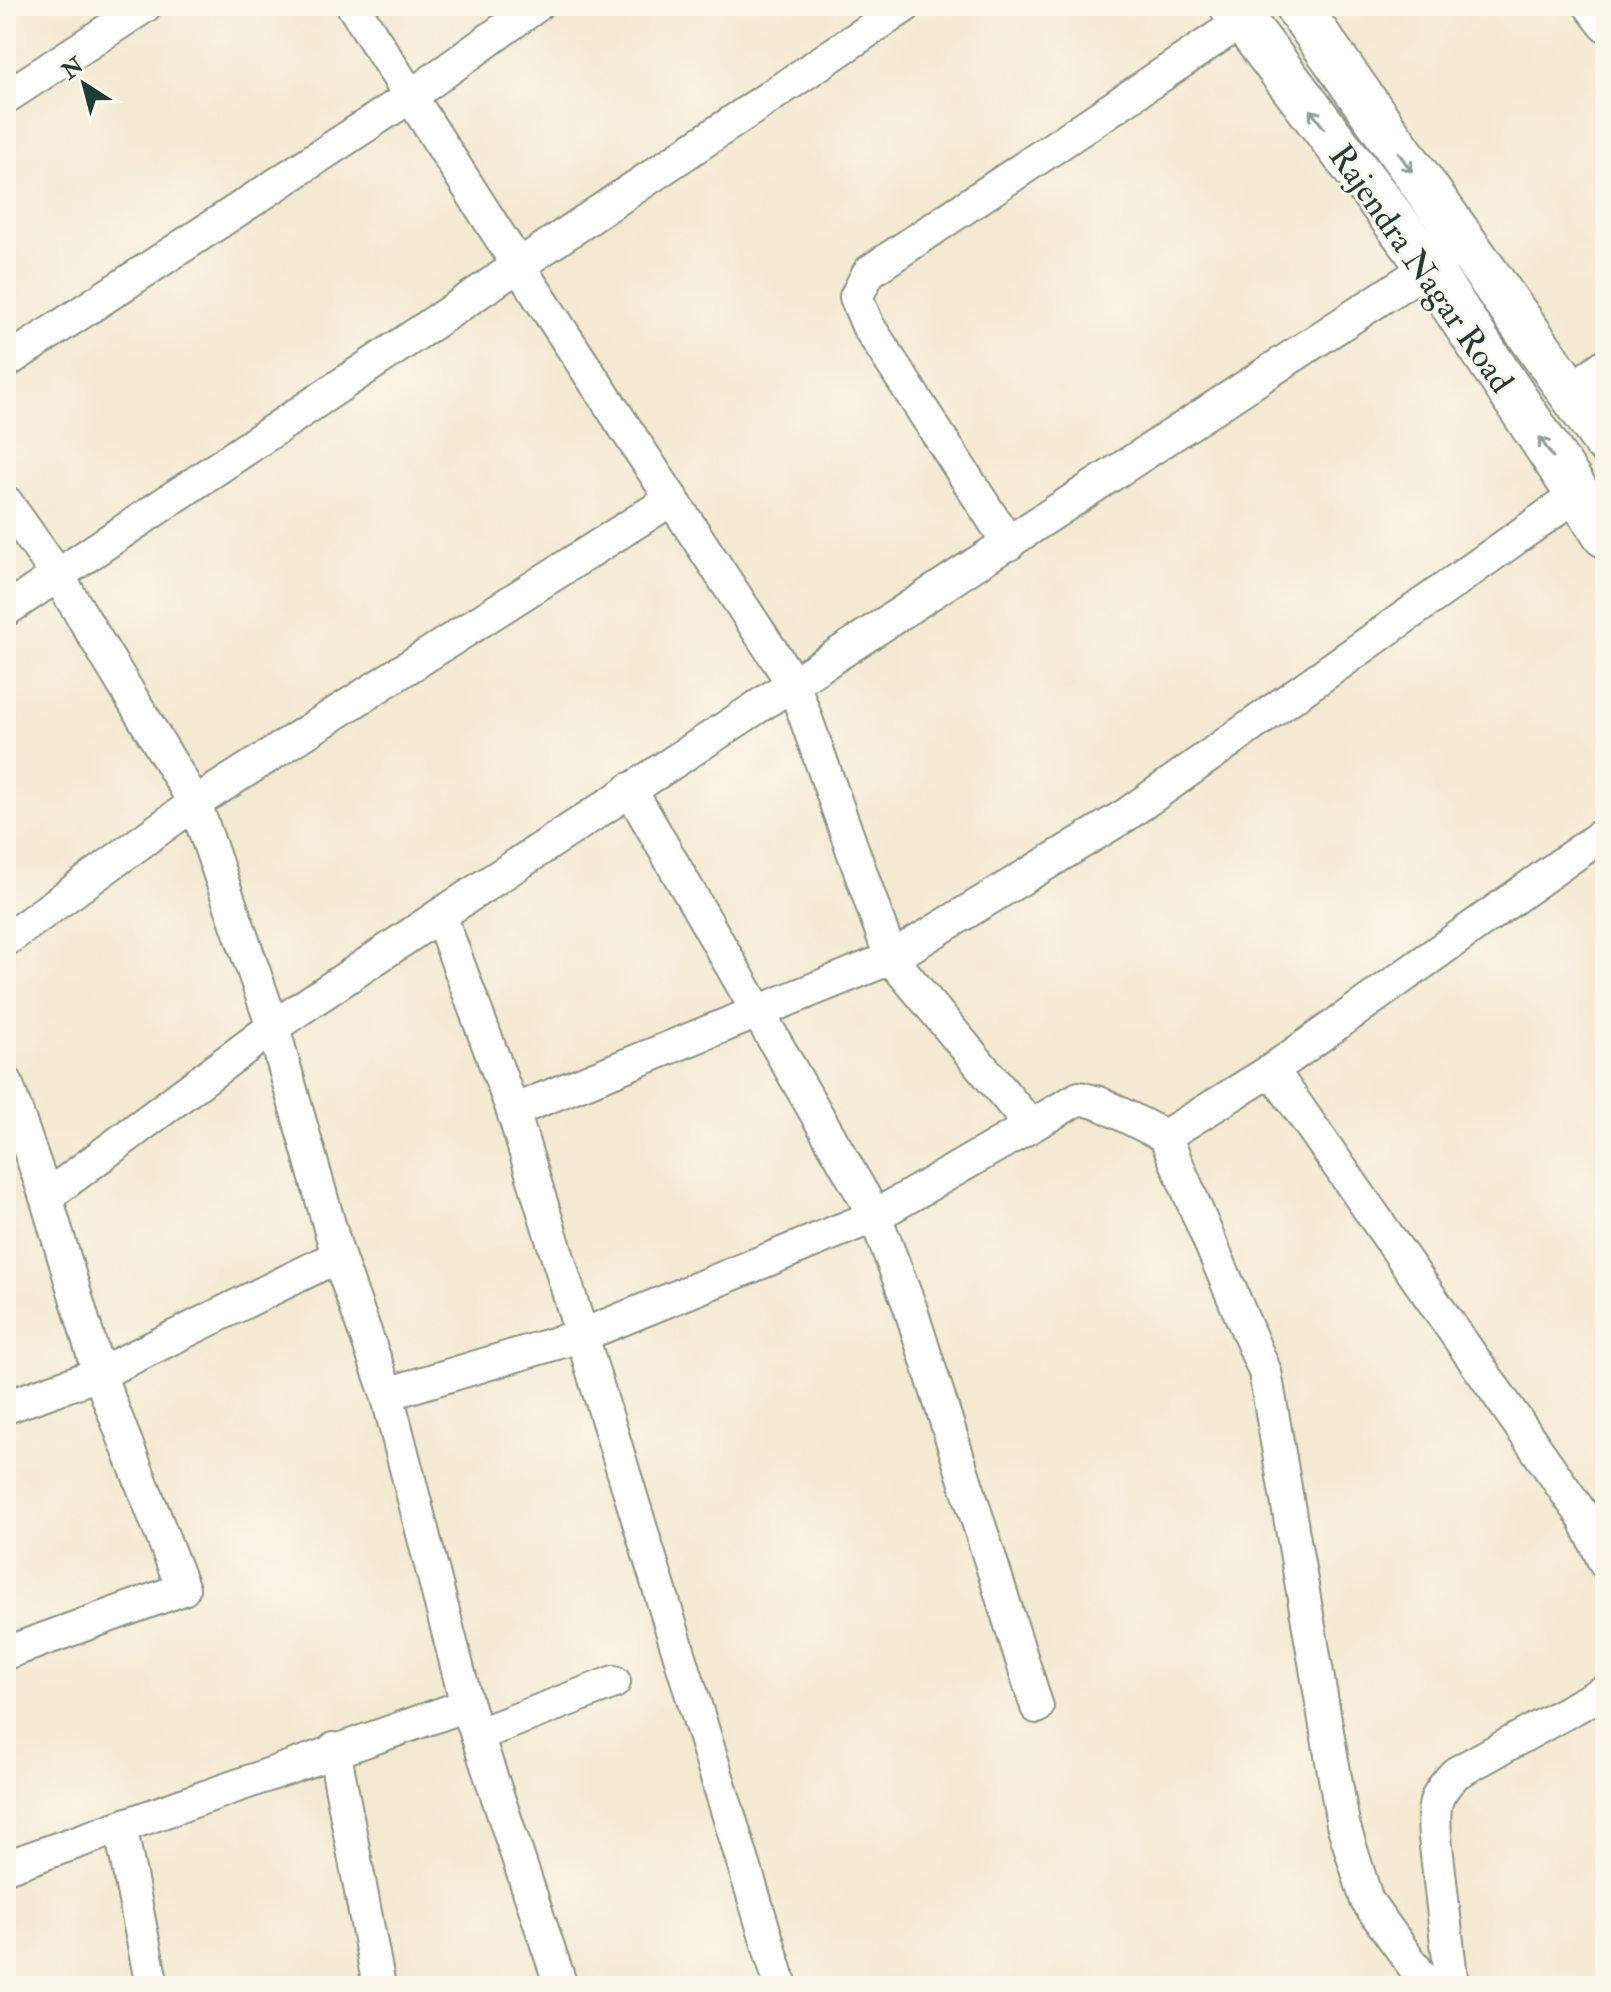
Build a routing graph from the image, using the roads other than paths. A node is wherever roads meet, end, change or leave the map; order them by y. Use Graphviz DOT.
graph roads {
  1 [pos="145,6"];
  2 [pos="353,6"];
  3 [pos="536,6"];
  4 [pos="905,6"];
  5 [pos="1297,6"];
  6 [pos="1591,7"];
  7 [pos="1237,14"];
  8 [pos="1605,25"];
  9 [pos="411,96"];
  10 [pos="6,97"];
  11 [pos="1462,244"];
  12 [pos="518,265"];
  13 [pos="1428,269"];
  14 [pos="1533,341"];
  15 [pos="6,362"];
  16 [pos="1605,365"];
  17 [pos="1492,367"];
  18 [pos="1570,391"];
  19 [pos="1605,441"];
  20 [pos="1578,494"];
  21 [pos="672,499"];
  22 [pos="6,502"];
  23 [pos="1605,535"];
  24 [pos="1009,544"];
  25 [pos="58,576"];
  26 [pos="6,610"];
  27 [pos="794,685"];
  28 [pos="630,789"];
  29 [pos="195,803"];
  30 [pos="1605,833"];
  31 [pos="440,915"];
  32 [pos="6,940"];
  33 [pos="891,958"];
  34 [pos="761,1013"];
  35 [pos="273,1027"];
  36 [pos="1272,1070"];
  37 [pos="6,1082"];
  38 [pos="513,1111"];
  39 [pos="1031,1126"];
  40 [pos="1165,1136"];
  41 [pos="46,1197"];
  42 [pos="875,1216"];
  43 [pos="338,1256"];
  44 [pos="583,1335"];
  45 [pos="99,1374"];
  46 [pos="387,1394"];
  47 [pos="6,1407"];
  48 [pos="1605,1563"];
  49 [pos="6,1653"];
  50 [pos="614,1682"];
  51 [pos="1605,1691"];
  52 [pos="1037,1707"];
  53 [pos="472,1720"];
  54 [pos="334,1749"];
  55 [pos="121,1830"];
  56 [pos="6,1867"];
  57 [pos="152,1986"];
  58 [pos="379,1986"];
  59 [pos="561,1986"];
  60 [pos="781,1986"];
  61 [pos="1428,1986"];
  62 [pos="1452,1986"];
  1 -- 10 [label="street"];
  2 -- 9 [label="street"];
  3 -- 9 [label="street"];
  4 -- 12 [label="street"];
  5 -- 11 [label="main road, Rajendra Nagar Road, one-way"];
  6 -- 8 [label="street"];
  13 -- 7 [label="main road, Rajendra Nagar Road, one-way"];
  7 -- 24 [label="street"];
  9 -- 12 [label="street"];
  9 -- 15 [label="street"];
  11 -- 13 [label="street"];
  11 -- 14 [label="main road, Rajendra Nagar Road"];
  12 -- 21 [label="street"];
  12 -- 25 [label="street"];
  13 -- 17 [label="main road, Rajendra Nagar Road"];
  13 -- 24 [label="street"];
  14 -- 17 [label="main road"];
  14 -- 18 [label="main road, Rajendra Nagar Road"];
  16 -- 18 [label="street"];
  20 -- 17 [label="main road, Rajendra Nagar Road, one-way"];
  18 -- 19 [label="main road, Rajendra Nagar Road"];
  20 -- 23 [label="main road, Rajendra Nagar Road"];
  20 -- 33 [label="street"];
  21 -- 27 [label="street"];
  21 -- 29 [label="street"];
  22 -- 25 [label="street"];
  24 -- 27 [label="street"];
  25 -- 26 [label="street"];
  25 -- 29 [label="street"];
  27 -- 28 [label="street"];
  27 -- 33 [label="street"];
  28 -- 31 [label="street"];
  28 -- 34 [label="street"];
  29 -- 32 [label="street"];
  29 -- 35 [label="street"];
  30 -- 36 [label="street"];
  31 -- 35 [label="street"];
  31 -- 38 [label="street"];
  33 -- 34 [label="street"];
  33 -- 39 [label="street"];
  34 -- 38 [label="street"];
  34 -- 42 [label="street"];
  35 -- 41 [label="street"];
  35 -- 43 [label="street"];
  36 -- 40 [label="street"];
  36 -- 48 [label="street"];
  37 -- 41 [label="street"];
  38 -- 44 [label="street"];
  39 -- 40 [label="street"];
  39 -- 42 [label="street"];
  40 -- 61 [label="street"];
  41 -- 45 [label="street"];
  42 -- 44 [label="street"];
  42 -- 52 [label="street"];
  43 -- 45 [label="street"];
  43 -- 46 [label="street"];
  44 -- 46 [label="street"];
  44 -- 60 [label="street"];
  45 -- 47 [label="street"];
  45 -- 49 [label="street"];
  46 -- 53 [label="street"];
  50 -- 53 [label="street"];
  51 -- 62 [label="street"];
  53 -- 54 [label="street"];
  53 -- 59 [label="street"];
  54 -- 55 [label="street"];
  54 -- 58 [label="street"];
  55 -- 56 [label="street"];
  55 -- 57 [label="street"];
}
